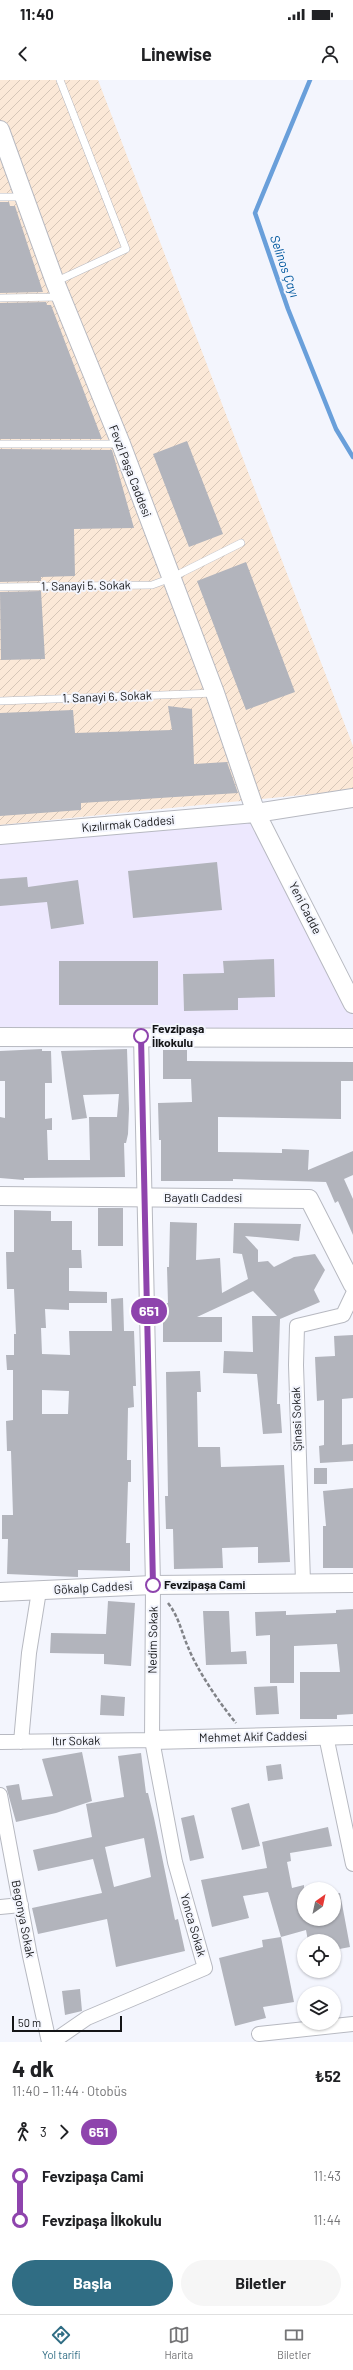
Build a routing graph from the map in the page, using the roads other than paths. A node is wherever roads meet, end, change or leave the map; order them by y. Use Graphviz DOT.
graph roads {
  1 [pos="60,80"];
  2 [pos="1,135"];
  3 [pos="0,197"];
  4 [pos="25,197"];
  5 [pos="58,289"];
  6 [pos="0,298"];
  7 [pos="0,444"];
  8 [pos="121,444"];
  9 [pos="241,543"];
  10 [pos="171,578"];
  11 [pos="0,587"];
  12 [pos="215,693"];
  13 [pos="0,701"];
  14 [pos="353,798"];
  15 [pos="256,812"];
  16 [pos="0,835"];
  17 [pos="353,1004"];
  18 [pos="141,1036"];
  19 [pos="0,1037"];
  20 [pos="353,1038"];
  21 [pos="0,1196"];
  22 [pos="146,1198"];
  23 [pos="353,1285"];
  24 [pos="353,1294"];
  25 [pos="303,1582"];
  26 [pos="353,1584"];
  27 [pos="154,1585"];
  28 [pos="39,1591"];
  29 [pos="0,1592"];
  30 [pos="326,1736"];
  31 [pos="353,1736"];
  32 [pos="152,1740"];
  33 [pos="0,1742"];
  34 [pos="22,1742"];
  35 [pos="0,1795"];
  36 [pos="348,1816"];
  37 [pos="353,1864"];
  38 [pos="21,1905"];
  39 [pos="0,1906"];
  40 [pos="353,2024"];
  41 [pos="259,2034"];
  42 [pos="49,2042"];
  43 [pos="56,2042"];
  1 -- 5 [label="lane"];
  2 -- 4 [label="street, Fevzi Paşa Caddesi"];
  3 -- 4 [label="lane"];
  4 -- 5 [label="street, Fevzi Paşa Caddesi"];
  5 -- 6 [label="lane"];
  5 -- 8 [label="street, Fevzi Paşa Caddesi"];
  7 -- 8 [label="lane"];
  8 -- 10 [label="street, Fevzi Paşa Caddesi"];
  9 -- 10 [label="lane, 1. Sanayi 5. Sokak"];
  10 -- 11 [label="lane, 1. Sanayi 5. Sokak"];
  10 -- 12 [label="street, Fevzi Paşa Caddesi"];
  12 -- 13 [label="lane, 1. Sanayi 6. Sokak"];
  12 -- 15 [label="street, Fevzi Paşa Caddesi"];
  14 -- 15 [label="street, Kızılırmak Caddesi"];
  15 -- 16 [label="street, Kızılırmak Caddesi"];
  15 -- 17 [label="street, Yeni Cadde"];
  18 -- 19 [label="street"];
  18 -- 20 [label="street"];
  18 -- 22 [label="street, Nedim Sokak"];
  21 -- 22 [label="street, Bayatlı Caddesi"];
  22 -- 23 [label="street, Bayatlı Caddesi"];
  22 -- 27 [label="street, Nedim Sokak"];
  24 -- 25 [label="street, Şinasi Sokak"];
  25 -- 26 [label="street, Gökalp Caddesi"];
  25 -- 27 [label="street, Gökalp Caddesi"];
  27 -- 28 [label="street, Gökalp Caddesi"];
  27 -- 32 [label="street, Nedim Sokak"];
  28 -- 29 [label="street, Gökalp Caddesi"];
  28 -- 34 [label="street"];
  30 -- 31 [label="street, Mehmet Akif Caddesi"];
  30 -- 32 [label="street, Mehmet Akif Caddesi"];
  30 -- 36 [label="street"];
  32 -- 34 [label="street, Itır Sokak"];
  32 -- 43 [label="street, Yonca Sokak"];
  33 -- 34 [label="street, Itır Sokak"];
  35 -- 38 [label="street, Begonya Sokak"];
  36 -- 37 [label="street"];
  38 -- 39 [label="street"];
  38 -- 42 [label="street, Begonya Sokak"];
  40 -- 41 [label="street"];
}
